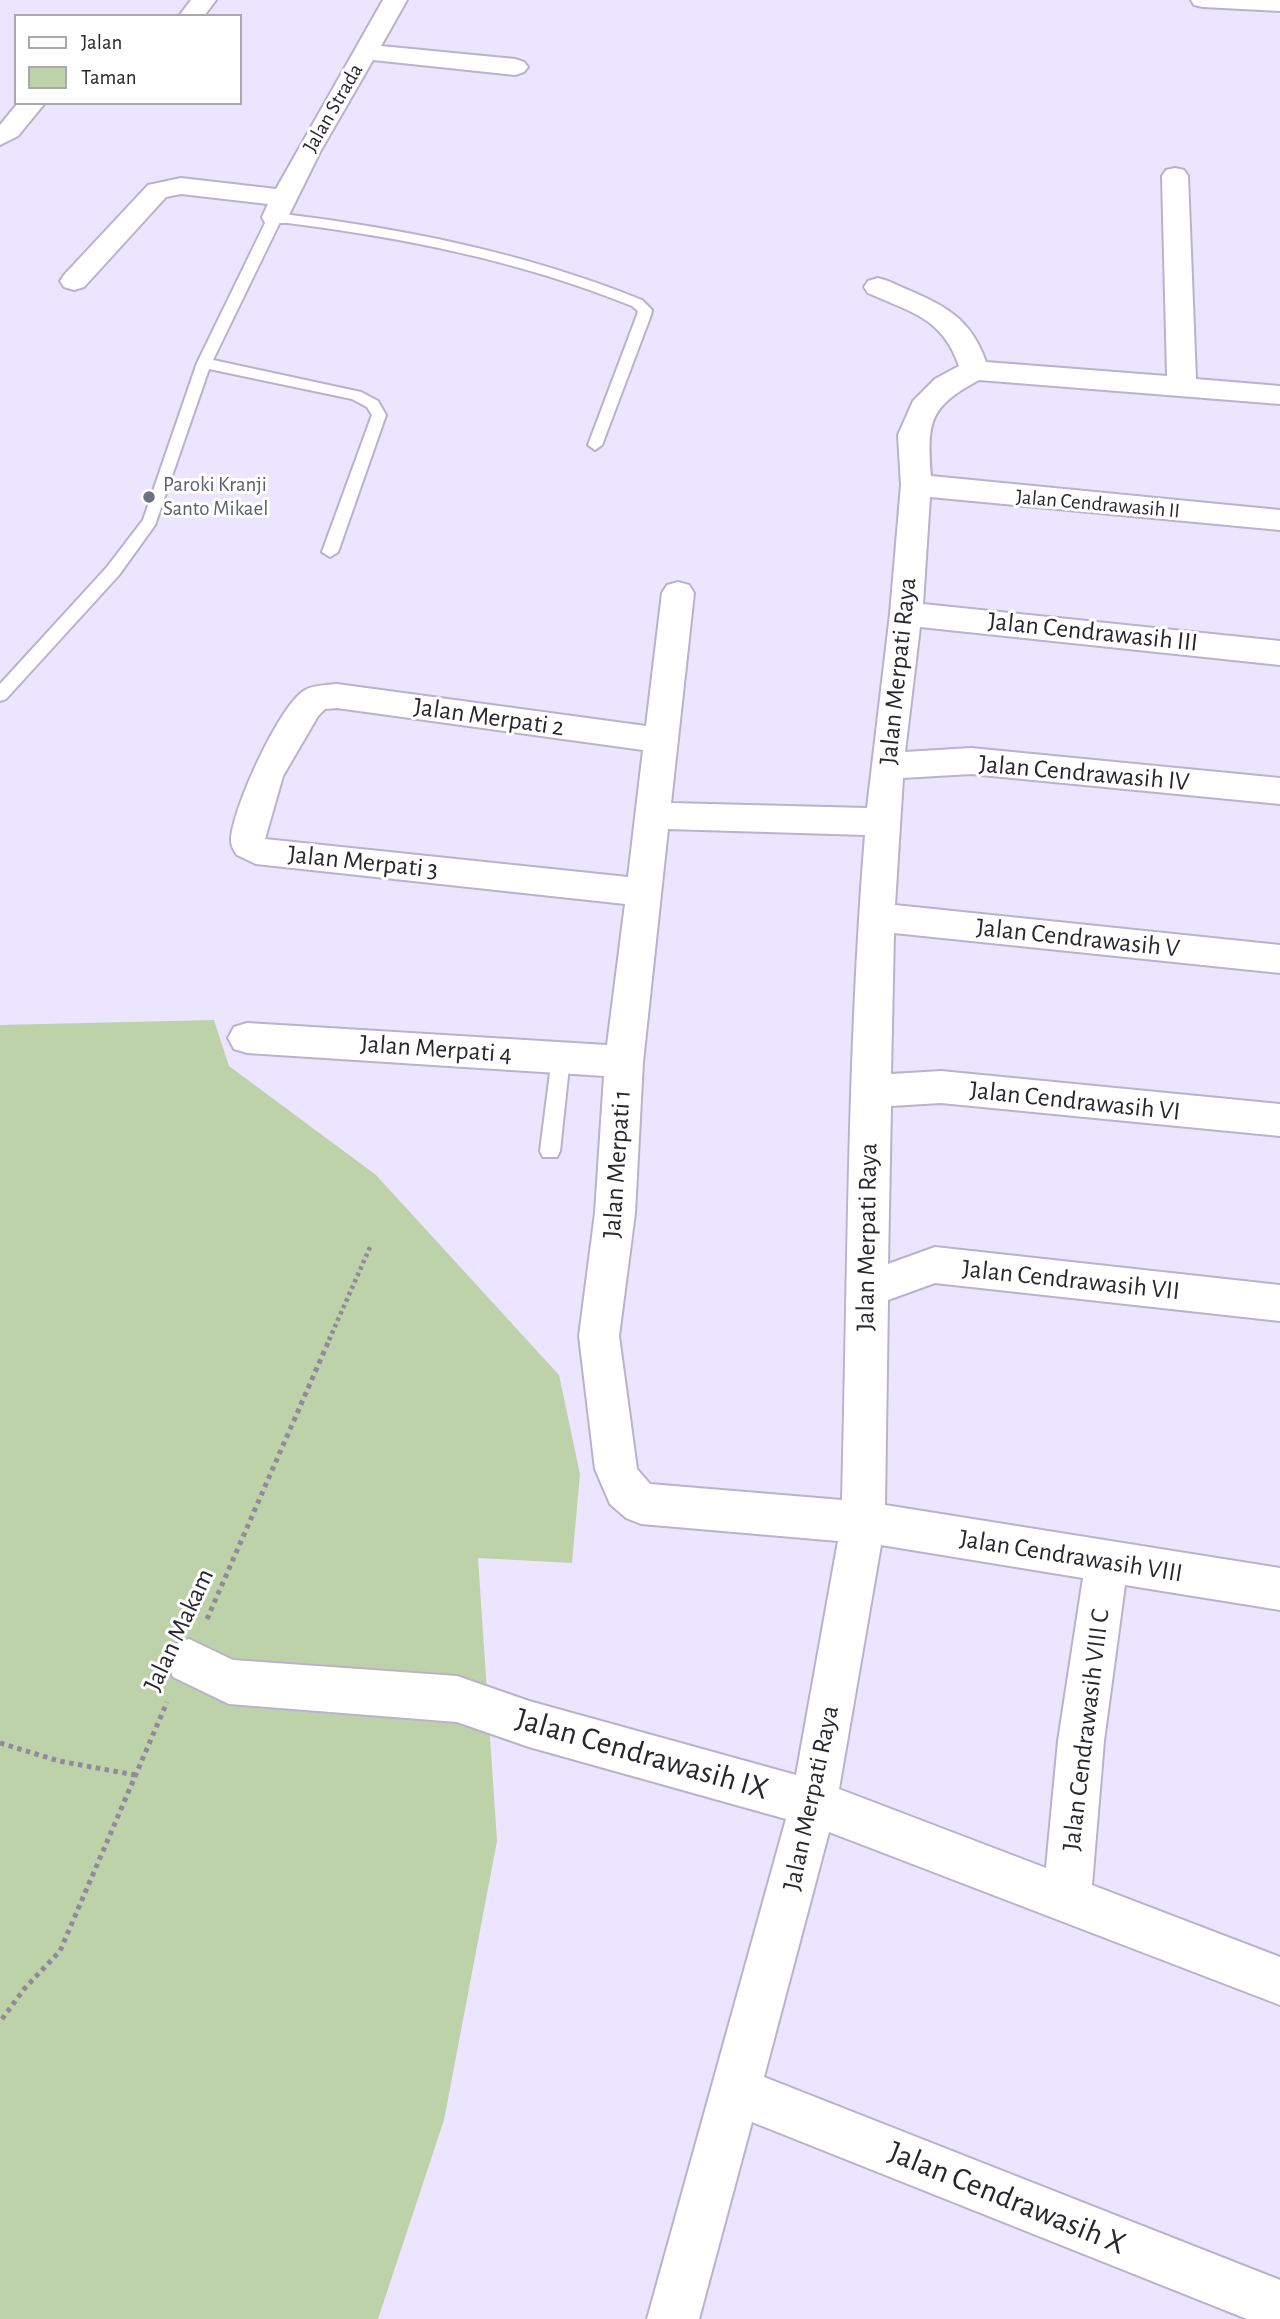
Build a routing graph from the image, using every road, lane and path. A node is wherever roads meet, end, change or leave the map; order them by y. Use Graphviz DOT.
graph roads {
  1 [pos="204,0"];
  2 [pos="395,0"];
  3 [pos="1203,0"];
  4 [pos="1280,4"];
  5 [pos="193,14"];
  6 [pos="365,52"];
  7 [pos="515,67"];
  8 [pos="30,105"];
  9 [pos="0,137"];
  10 [pos="1175,176"];
  11 [pos="279,208"];
  12 [pos="74,281"];
  13 [pos="878,287"];
  14 [pos="204,363"];
  15 [pos="975,370"];
  16 [pos="1182,386"];
  17 [pos="1280,395"];
  18 [pos="595,445"];
  19 [pos="916,485"];
  20 [pos="1280,520"];
  21 [pos="330,552"];
  22 [pos="678,593"];
  23 [pos="906,614"];
  24 [pos="1280,653"];
  25 [pos="0,695"];
  26 [pos="317,698"];
  27 [pos="662,740"];
  28 [pos="887,766"];
  29 [pos="1280,791"];
  30 [pos="652,816"];
  31 [pos="885,822"];
  32 [pos="644,892"];
  33 [pos="876,917"];
  34 [pos="1280,958"];
  35 [pos="247,1038"];
  36 [pos="561,1057"];
  37 [pos="624,1062"];
  38 [pos="871,1091"];
  39 [pos="1280,1120"];
  40 [pos="550,1151"];
  41 [pos="371,1245"];
  42 [pos="866,1290"];
  43 [pos="1280,1303"];
  44 [pos="863,1522"];
  45 [pos="1107,1561"];
  46 [pos="1280,1589"];
  47 [pos="189,1661"];
  48 [pos="0,1744"];
  49 [pos="135,1774"];
  50 [pos="814,1803"];
  51 [pos="1067,1900"];
  52 [pos="1280,1981"];
  53 [pos="2,2020"];
  54 [pos="735,2090"];
  55 [pos="1280,2306"];
  56 [pos="673,2319"];
  1 -- 5 [label="street"];
  2 -- 6 [label="street, Jalan Strada"];
  3 -- 4 [label="street"];
  6 -- 7 [label="street"];
  6 -- 11 [label="street, Jalan Strada"];
  8 -- 9 [label="street"];
  10 -- 16 [label="street"];
  11 -- 12 [label="street"];
  11 -- 14 [label="lane"];
  11 -- 18 [label="lane"];
  13 -- 15 [label="street"];
  14 -- 21 [label="lane"];
  14 -- 25 [label="lane"];
  15 -- 16 [label="street"];
  15 -- 19 [label="street, Jalan Merpati Raya"];
  16 -- 17 [label="street"];
  19 -- 20 [label="street, Jalan Cendrawasih II"];
  19 -- 23 [label="street, Jalan Merpati Raya"];
  22 -- 27 [label="street, Jalan Merpati 1"];
  23 -- 24 [label="street, Jalan Cendrawasih III"];
  23 -- 28 [label="street, Jalan Merpati Raya"];
  26 -- 27 [label="street, Jalan Merpati 2"];
  26 -- 32 [label="street, Jalan Merpati 3"];
  27 -- 30 [label="street, Jalan Merpati 1"];
  28 -- 29 [label="street, Jalan Cendrawasih IV"];
  28 -- 31 [label="street, Jalan Merpati Raya"];
  30 -- 31 [label="street"];
  30 -- 32 [label="street, Jalan Merpati 1"];
  31 -- 33 [label="street, Jalan Merpati Raya"];
  32 -- 37 [label="street, Jalan Merpati 1"];
  33 -- 34 [label="street, Jalan Cendrawasih V"];
  33 -- 38 [label="street, Jalan Merpati Raya"];
  35 -- 36 [label="street, Jalan Merpati 4"];
  36 -- 37 [label="street, Jalan Merpati 4"];
  36 -- 40 [label="lane"];
  37 -- 44 [label="street, Jalan Merpati 1"];
  38 -- 39 [label="street, Jalan Cendrawasih VI"];
  38 -- 42 [label="street, Jalan Merpati Raya"];
  41 -- 47 [label="path, Jalan Makam"];
  42 -- 43 [label="street, Jalan Cendrawasih VII"];
  42 -- 44 [label="street, Jalan Merpati Raya"];
  44 -- 45 [label="street, Jalan Cendrawasih VIII"];
  44 -- 50 [label="street, Jalan Merpati Raya"];
  45 -- 46 [label="street, Jalan Cendrawasih VIII"];
  45 -- 51 [label="street, Jalan Cendrawasih VIII C"];
  47 -- 49 [label="path, Jalan Makam"];
  47 -- 50 [label="street, Jalan Cendrawasih IX"];
  48 -- 49 [label="path"];
  49 -- 53 [label="path, Jalan Makam"];
  50 -- 51 [label="street, Jalan Cendrawasih IX"];
  50 -- 54 [label="street, Jalan Merpati Raya"];
  51 -- 52 [label="street, Jalan Cendrawasih IX"];
  54 -- 55 [label="street, Jalan Cendrawasih X"];
  54 -- 56 [label="street, Jalan Merpati Raya"];
}
